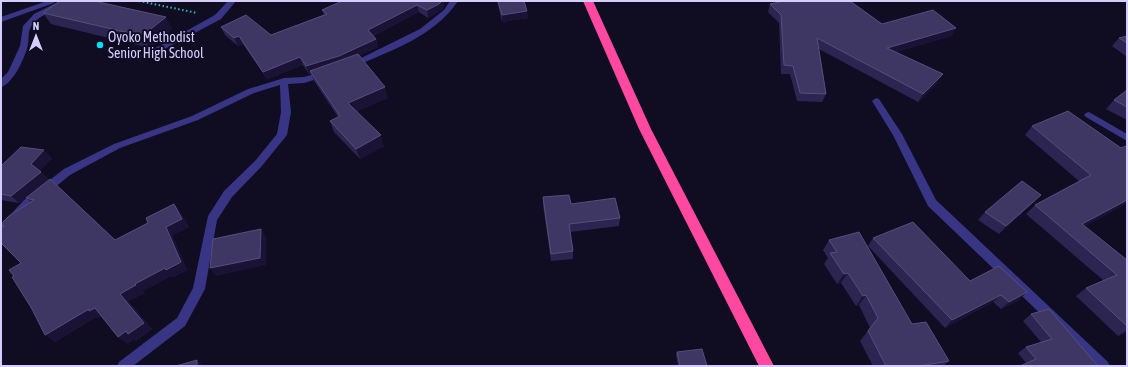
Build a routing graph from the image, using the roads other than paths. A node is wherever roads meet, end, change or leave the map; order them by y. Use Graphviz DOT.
graph roads {
  1 [pos="57,1"];
  2 [pos="66,1"];
  3 [pos="232,1"];
  4 [pos="454,1"];
  5 [pos="588,1"];
  6 [pos="1,20"];
  7 [pos="145,56"];
  8 [pos="345,67"];
  9 [pos="332,72"];
  10 [pos="284,81"];
  11 [pos="1,84"];
  12 [pos="876,100"];
  13 [pos="1089,115"];
  14 [pos="1127,138"];
  15 [pos="1,232"];
  16 [pos="123,366"];
  17 [pos="767,366"];
  18 [pos="1104,366"];
  1 -- 6 [label="street"];
  2 -- 11 [label="street"];
  3 -- 7 [label="street"];
  4 -- 8 [label="street"];
  5 -- 17 [label="highway"];
  9 -- 10 [label="street"];
  10 -- 15 [label="street"];
  10 -- 16 [label="street"];
  12 -- 18 [label="street"];
  13 -- 14 [label="street"];
}
